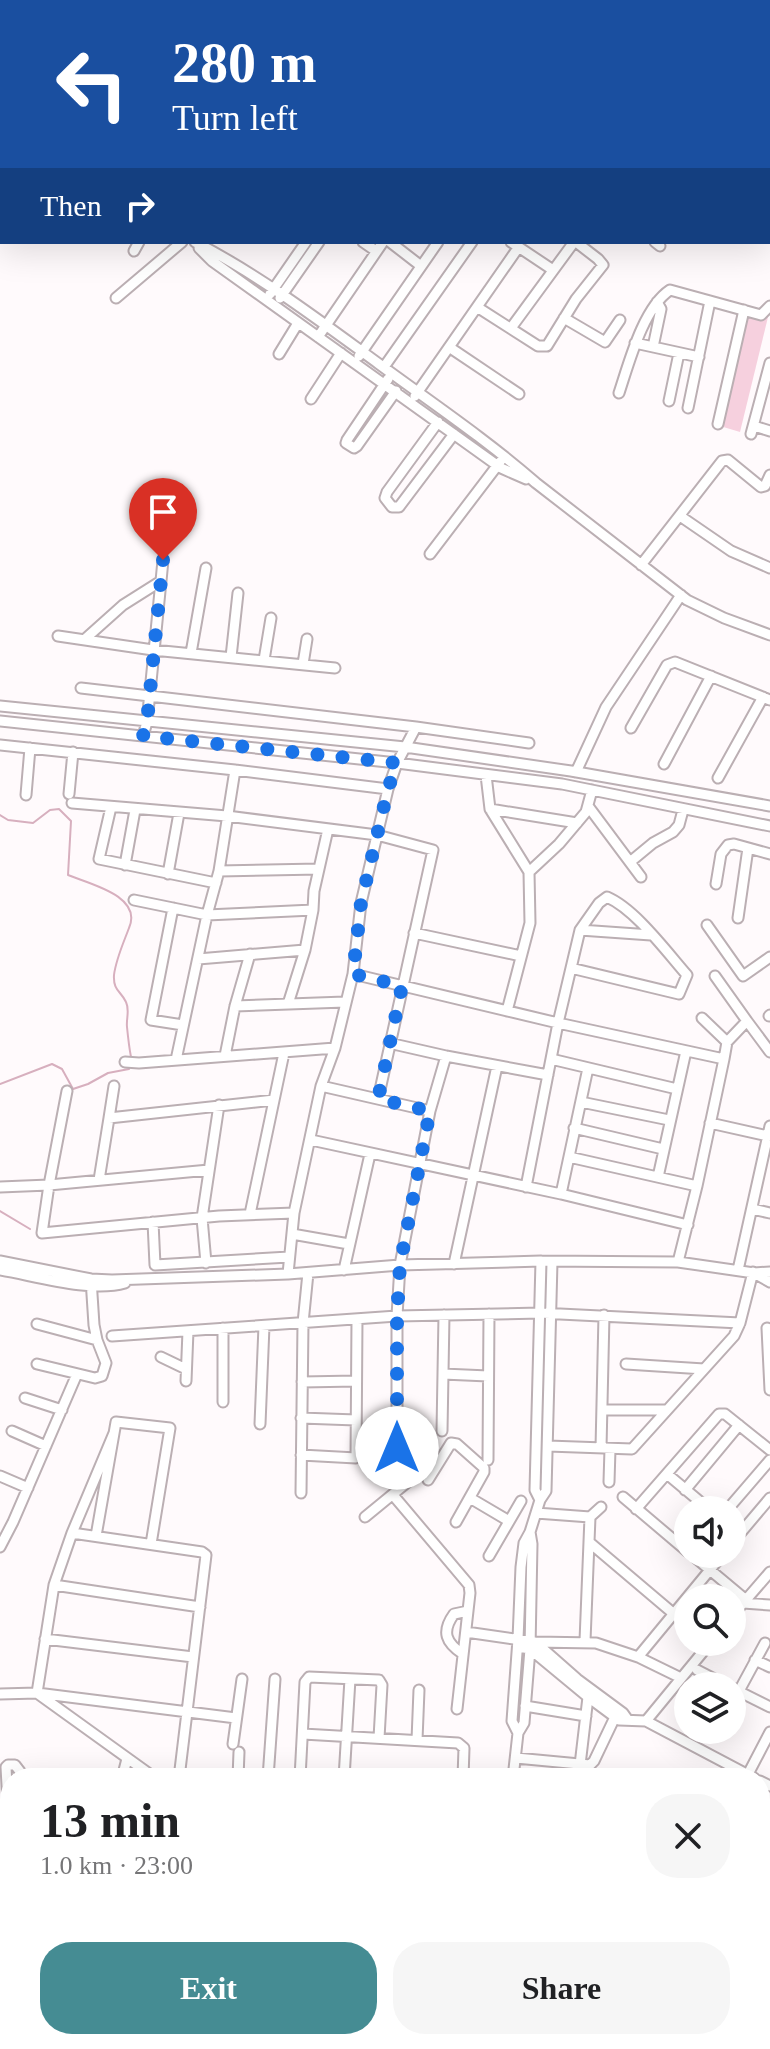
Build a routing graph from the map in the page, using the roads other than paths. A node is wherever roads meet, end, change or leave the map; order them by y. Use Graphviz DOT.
graph roads {
  1 [pos="180,244"];
  2 [pos="196,244"];
  3 [pos="198,244"];
  4 [pos="302,244"];
  5 [pos="304,244"];
  6 [pos="318,244"];
  7 [pos="366,244"];
  8 [pos="381,244"];
  9 [pos="393,244"];
  10 [pos="437,244"];
  11 [pos="471,244"];
  12 [pos="573,244"];
  13 [pos="578,244"];
  14 [pos="515,245"];
  15 [pos="376,251"];
  16 [pos="312,252"];
  17 [pos="421,266"];
  18 [pos="553,270"];
  19 [pos="278,292"];
  20 [pos="116,298"];
  21 [pos="710,301"];
  22 [pos="657,302"];
  23 [pos="270,303"];
  24 [pos="770,306"];
  25 [pos="477,307"];
  26 [pos="744,310"];
  27 [pos="564,318"];
  28 [pos="620,320"];
  29 [pos="298,323"];
  30 [pos="325,326"];
  31 [pos="511,328"];
  32 [pos="318,337"];
  33 [pos="635,343"];
  34 [pos="449,347"];
  35 [pos="653,347"];
  36 [pos="362,351"];
  37 [pos="341,353"];
  38 [pos="679,353"];
  39 [pos="279,354"];
  40 [pos="699,357"];
  41 [pos="354,362"];
  42 [pos="770,363"];
  43 [pos="388,370"];
  44 [pos="385,384"];
  45 [pos="396,391"];
  46 [pos="418,392"];
  47 [pos="619,393"];
  48 [pos="519,394"];
  49 [pos="311,399"];
  50 [pos="669,401"];
  51 [pos="411,402"];
  52 [pos="688,408"];
  53 [pos="438,422"];
  54 [pos="718,424"];
  55 [pos="770,431"];
  56 [pos="454,434"];
  57 [pos="501,461"];
  58 [pos="770,475"];
  59 [pos="680,516"];
  60 [pos="430,554"];
  61 [pos="163,560"];
  62 [pos="641,565"];
  63 [pos="206,568"];
  64 [pos="770,568"];
  65 [pos="161,581"];
  66 [pos="238,593"];
  67 [pos="681,595"];
  68 [pos="271,618"];
  69 [pos="770,635"];
  70 [pos="58,636"];
  71 [pos="85,639"];
  72 [pos="307,639"];
  73 [pos="153,650"];
  74 [pos="191,653"];
  75 [pos="231,657"];
  76 [pos="264,660"];
  77 [pos="303,664"];
  78 [pos="335,668"];
  79 [pos="711,676"];
  80 [pos="81,688"];
  81 [pos="149,697"];
  82 [pos="767,699"];
  83 [pos="0,706"];
  84 [pos="0,721"];
  85 [pos="147,722"];
  86 [pos="416,727"];
  87 [pos="631,728"];
  88 [pos="143,736"];
  89 [pos="327,739"];
  90 [pos="529,743"];
  91 [pos="0,745"];
  92 [pos="405,747"];
  93 [pos="30,748"];
  94 [pos="73,752"];
  95 [pos="325,756"];
  96 [pos="397,763"];
  97 [pos="664,764"];
  98 [pos="235,770"];
  99 [pos="564,770"];
  100 [pos="576,772"];
  101 [pos="486,775"];
  102 [pos="718,778"];
  103 [pos="562,784"];
  104 [pos="388,789"];
  105 [pos="592,790"];
  106 [pos="26,795"];
  107 [pos="588,806"];
  108 [pos="770,806"];
  109 [pos="111,807"];
  110 [pos="490,809"];
  111 [pos="135,810"];
  112 [pos="683,810"];
  113 [pos="179,813"];
  114 [pos="227,816"];
  115 [pos="577,823"];
  116 [pos="770,826"];
  117 [pos="328,829"];
  118 [pos="377,835"];
  119 [pos="748,848"];
  120 [pos="770,854"];
  121 [pos="630,862"];
  122 [pos="125,865"];
  123 [pos="319,869"];
  124 [pos="219,871"];
  125 [pos="529,872"];
  126 [pos="168,874"];
  127 [pos="641,877"];
  128 [pos="216,883"];
  129 [pos="716,884"];
  130 [pos="134,900"];
  131 [pos="173,908"];
  132 [pos="313,910"];
  133 [pos="207,915"];
  134 [pos="738,918"];
  135 [pos="707,925"];
  136 [pos="580,930"];
  137 [pos="414,933"];
  138 [pos="651,935"];
  139 [pos="305,950"];
  140 [pos="250,954"];
  141 [pos="521,956"];
  142 [pos="770,957"];
  143 [pos="198,959"];
  144 [pos="571,968"];
  145 [pos="353,974"];
  146 [pos="715,976"];
  147 [pos="402,986"];
  148 [pos="345,1002"];
  149 [pos="288,1004"];
  150 [pos="235,1006"];
  151 [pos="507,1011"];
  152 [pos="702,1018"];
  153 [pos="747,1021"];
  154 [pos="558,1023"];
  155 [pos="183,1025"];
  156 [pos="727,1042"];
  157 [pos="389,1043"];
  158 [pos="335,1048"];
  159 [pos="686,1051"];
  160 [pos="770,1052"];
  161 [pos="284,1053"];
  162 [pos="225,1056"];
  163 [pos="446,1056"];
  164 [pos="551,1059"];
  165 [pos="724,1059"];
  166 [pos="176,1060"];
  167 [pos="125,1062"];
  168 [pos="497,1066"];
  169 [pos="588,1068"];
  170 [pos="548,1075"];
  171 [pos="114,1086"];
  172 [pos="321,1086"];
  173 [pos="677,1089"];
  174 [pos="67,1091"];
  175 [pos="378,1099"];
  176 [pos="274,1100"];
  177 [pos="581,1102"];
  178 [pos="219,1105"];
  179 [pos="430,1111"];
  180 [pos="109,1118"];
  181 [pos="669,1120"];
  182 [pos="710,1123"];
  183 [pos="574,1128"];
  184 [pos="769,1131"];
  185 [pos="311,1140"];
  186 [pos="663,1149"];
  187 [pos="370,1154"];
  188 [pos="569,1157"];
  189 [pos="766,1160"];
  190 [pos="420,1164"];
  191 [pos="209,1170"];
  192 [pos="473,1175"];
  193 [pos="658,1177"];
  194 [pos="99,1180"];
  195 [pos="49,1185"];
  196 [pos="697,1186"];
  197 [pos="0,1187"];
  198 [pos="526,1187"];
  199 [pos="561,1194"];
  200 [pos="752,1209"];
  201 [pos="294,1213"];
  202 [pos="770,1213"];
  203 [pos="250,1214"];
  204 [pos="202,1218"];
  205 [pos="153,1222"];
  206 [pos="688,1225"];
  207 [pos="292,1234"];
  208 [pos="349,1244"];
  209 [pos="289,1257"];
  210 [pos="0,1261"];
  211 [pos="541,1261"];
  212 [pos="552,1262"];
  213 [pos="678,1262"];
  214 [pos="206,1263"];
  215 [pos="454,1264"];
  216 [pos="400,1265"];
  217 [pos="0,1270"];
  218 [pos="24,1270"];
  219 [pos="344,1270"];
  220 [pos="738,1270"];
  221 [pos="770,1272"];
  222 [pos="308,1273"];
  223 [pos="753,1273"];
  224 [pos="288,1274"];
  225 [pos="770,1282"];
  226 [pos="95,1283"];
  227 [pos="540,1313"];
  228 [pos="551,1313"];
  229 [pos="489,1314"];
  230 [pos="444,1315"];
  231 [pos="604,1315"];
  232 [pos="397,1316"];
  233 [pos="357,1319"];
  234 [pos="303,1323"];
  235 [pos="740,1323"];
  236 [pos="37,1324"];
  237 [pos="264,1326"];
  238 [pos="223,1328"];
  239 [pos="770,1329"];
  240 [pos="188,1331"];
  241 [pos="112,1336"];
  242 [pos="97,1340"];
  243 [pos="161,1357"];
  244 [pos="37,1364"];
  245 [pos="626,1364"];
  246 [pos="186,1369"];
  247 [pos="704,1369"];
  248 [pos="77,1374"];
  249 [pos="443,1374"];
  250 [pos="488,1376"];
  251 [pos="186,1381"];
  252 [pos="356,1381"];
  253 [pos="302,1382"];
  254 [pos="770,1390"];
  255 [pos="25,1398"];
  256 [pos="223,1402"];
  257 [pos="62,1410"];
  258 [pos="602,1410"];
  259 [pos="667,1410"];
  260 [pos="301,1418"];
  261 [pos="356,1420"];
  262 [pos="260,1424"];
  263 [pos="739,1425"];
  264 [pos="12,1431"];
  265 [pos="442,1431"];
  266 [pos="114,1433"];
  267 [pos="46,1446"];
  268 [pos="548,1446"];
  269 [pos="397,1448"];
  270 [pos="606,1449"];
  271 [pos="770,1450"];
  272 [pos="301,1455"];
  273 [pos="488,1460"];
  274 [pos="770,1460"];
  275 [pos="667,1474"];
  276 [pos="0,1476"];
  277 [pos="415,1476"];
  278 [pos="428,1480"];
  279 [pos="609,1482"];
  280 [pos="28,1488"];
  281 [pos="685,1490"];
  282 [pos="301,1493"];
  283 [pos="393,1495"];
  284 [pos="692,1496"];
  285 [pos="739,1496"];
  286 [pos="623,1497"];
  287 [pos="470,1498"];
  288 [pos="770,1498"];
  289 [pos="540,1500"];
  290 [pos="601,1507"];
  291 [pos="636,1509"];
  292 [pos="535,1516"];
  293 [pos="365,1517"];
  294 [pos="590,1517"];
  295 [pos="509,1521"];
  296 [pos="456,1522"];
  297 [pos="746,1522"];
  298 [pos="530,1532"];
  299 [pos="72,1533"];
  300 [pos="96,1536"];
  301 [pos="674,1541"];
  302 [pos="589,1542"];
  303 [pos="151,1544"];
  304 [pos="0,1547"];
  305 [pos="489,1556"];
  306 [pos="708,1568"];
  307 [pos="710,1570"];
  308 [pos="770,1572"];
  309 [pos="699,1584"];
  310 [pos="726,1584"];
  311 [pos="54,1585"];
  312 [pos="746,1600"];
  313 [pos="746,1601"];
  314 [pos="770,1605"];
  315 [pos="200,1607"];
  316 [pos="468,1611"];
  317 [pos="674,1614"];
  318 [pos="466,1632"];
  319 [pos="45,1639"];
  320 [pos="585,1641"];
  321 [pos="518,1643"];
  322 [pos="765,1643"];
  323 [pos="531,1644"];
  324 [pos="463,1654"];
  325 [pos="699,1656"];
  326 [pos="193,1657"];
  327 [pos="638,1657"];
  328 [pos="755,1660"];
  329 [pos="770,1667"];
  330 [pos="697,1670"];
  331 [pos="686,1672"];
  332 [pos="701,1672"];
  333 [pos="746,1672"];
  334 [pos="674,1675"];
  335 [pos="242,1679"];
  336 [pos="275,1679"];
  337 [pos="350,1679"];
  338 [pos="674,1687"];
  339 [pos="419,1690"];
  340 [pos="37,1693"];
  341 [pos="5,1694"];
  342 [pos="746,1695"];
  343 [pos="588,1697"];
  344 [pos="525,1706"];
  345 [pos="770,1707"];
  346 [pos="457,1709"];
  347 [pos="187,1711"];
  348 [pos="586,1716"];
  349 [pos="615,1717"];
  350 [pos="236,1718"];
  351 [pos="628,1720"];
  352 [pos="646,1721"];
  353 [pos="770,1732"];
  354 [pos="518,1733"];
  355 [pos="303,1734"];
  356 [pos="346,1737"];
  357 [pos="379,1738"];
  358 [pos="417,1740"];
  359 [pos="516,1758"];
  360 [pos="127,1759"];
  361 [pos="580,1765"];
  362 [pos="125,1768"];
  363 [pos="140,1768"];
  364 [pos="180,1768"];
  365 [pos="237,1768"];
  366 [pos="269,1768"];
  367 [pos="301,1768"];
  368 [pos="344,1768"];
  369 [pos="463,1768"];
  370 [pos="514,1768"];
  371 [pos="733,1768"];
  372 [pos="754,1768"];
  1 -- 20 [label="street"];
  2 -- 23 [label="street"];
  3 -- 19 [label="street"];
  4 -- 19 [label="street"];
  5 -- 16 [label="street"];
  6 -- 16 [label="street"];
  7 -- 15 [label="street"];
  8 -- 15 [label="street"];
  9 -- 17 [label="street"];
  10 -- 17 [label="street"];
  11 -- 43 [label="street"];
  12 -- 18 [label="street"];
  13 -- 27 [label="street"];
  14 -- 18 [label="street"];
  14 -- 25 [label="street"];
  15 -- 30 [label="street"];
  16 -- 19 [label="street"];
  17 -- 36 [label="street"];
  18 -- 31 [label="street"];
  19 -- 23 [label="street"];
  19 -- 30 [label="street"];
  21 -- 22 [label="street"];
  21 -- 26 [label="street"];
  21 -- 40 [label="street"];
  22 -- 33 [label="street"];
  22 -- 35 [label="street"];
  23 -- 29 [label="street"];
  24 -- 26 [label="street"];
  25 -- 31 [label="street"];
  25 -- 34 [label="street"];
  26 -- 54 [label="street"];
  27 -- 28 [label="street"];
  27 -- 31 [label="street"];
  29 -- 32 [label="street"];
  29 -- 39 [label="street"];
  30 -- 32 [label="street"];
  30 -- 36 [label="street"];
  32 -- 37 [label="street"];
  33 -- 35 [label="street"];
  33 -- 47 [label="street"];
  34 -- 46 [label="street"];
  34 -- 48 [label="street"];
  35 -- 38 [label="street"];
  36 -- 41 [label="street"];
  36 -- 43 [label="street"];
  37 -- 41 [label="street"];
  37 -- 49 [label="street"];
  38 -- 40 [label="street"];
  38 -- 50 [label="street"];
  40 -- 52 [label="street"];
  41 -- 44 [label="street"];
  42 -- 55 [label="street"];
  43 -- 44 [label="street"];
  43 -- 46 [label="street"];
  44 -- 45 [label="street"];
  44 -- 45 [label="street"];
  45 -- 51 [label="street"];
  46 -- 51 [label="street"];
  46 -- 57 [label="street"];
  51 -- 53 [label="street"];
  53 -- 56 [label="street"];
  53 -- 56 [label="street"];
  56 -- 57 [label="street"];
  57 -- 60 [label="street"];
  57 -- 62 [label="street"];
  58 -- 59 [label="street"];
  59 -- 62 [label="street"];
  59 -- 64 [label="street"];
  61 -- 65 [label="street"];
  62 -- 67 [label="street"];
  63 -- 74 [label="street"];
  65 -- 71 [label="street"];
  65 -- 73 [label="street"];
  66 -- 75 [label="street"];
  67 -- 69 [label="street"];
  67 -- 100 [label="street"];
  68 -- 76 [label="street"];
  70 -- 71 [label="street"];
  71 -- 73 [label="street"];
  72 -- 77 [label="street"];
  73 -- 74 [label="street"];
  73 -- 81 [label="street"];
  74 -- 75 [label="street"];
  75 -- 76 [label="street"];
  76 -- 77 [label="street"];
  77 -- 78 [label="street"];
  79 -- 82 [label="street"];
  79 -- 87 [label="street"];
  79 -- 97 [label="street"];
  80 -- 81 [label="street"];
  81 -- 85 [label="street"];
  81 -- 86 [label="street"];
  82 -- 102 [label="street"];
  83 -- 85 [label="street"];
  84 -- 88 [label="street"];
  85 -- 88 [label="street"];
  85 -- 89 [label="street"];
  86 -- 90 [label="street"];
  86 -- 92 [label="street"];
  88 -- 95 [label="street"];
  89 -- 92 [label="street"];
  89 -- 95 [label="street"];
  91 -- 93 [label="street"];
  92 -- 96 [label="street"];
  92 -- 99 [label="street"];
  93 -- 94 [label="street"];
  93 -- 106 [label="street"];
  94 -- 98 [label="street"];
  94 -- 109 [label="street"];
  95 -- 96 [label="street"];
  96 -- 101 [label="street"];
  96 -- 104 [label="street"];
  98 -- 104 [label="street"];
  98 -- 114 [label="street"];
  99 -- 100 [label="street"];
  99 -- 103 [label="street"];
  100 -- 108 [label="street"];
  101 -- 103 [label="street"];
  101 -- 110 [label="street"];
  103 -- 105 [label="street"];
  104 -- 118 [label="street"];
  105 -- 107 [label="street"];
  105 -- 112 [label="street"];
  107 -- 115 [label="street"];
  107 -- 121 [label="street"];
  109 -- 111 [label="street"];
  109 -- 122 [label="street"];
  110 -- 115 [label="street"];
  110 -- 125 [label="street"];
  111 -- 113 [label="street"];
  111 -- 122 [label="street"];
  112 -- 116 [label="street"];
  112 -- 121 [label="street"];
  113 -- 114 [label="street"];
  113 -- 126 [label="street"];
  114 -- 117 [label="street"];
  114 -- 124 [label="street"];
  115 -- 125 [label="street"];
  117 -- 118 [label="street"];
  117 -- 123 [label="street"];
  118 -- 137 [label="street"];
  118 -- 145 [label="street"];
  119 -- 120 [label="street"];
  119 -- 129 [label="street"];
  119 -- 134 [label="street"];
  121 -- 127 [label="street"];
  122 -- 126 [label="street"];
  123 -- 124 [label="street"];
  123 -- 132 [label="street"];
  124 -- 128 [label="street"];
  125 -- 141 [label="street"];
  126 -- 128 [label="street"];
  128 -- 133 [label="street"];
  130 -- 131 [label="street"];
  131 -- 133 [label="street"];
  131 -- 155 [label="street"];
  132 -- 133 [label="street"];
  132 -- 139 [label="street"];
  133 -- 143 [label="street"];
  135 -- 142 [label="street"];
  136 -- 138 [label="street"];
  136 -- 138 [label="street"];
  136 -- 144 [label="street"];
  137 -- 141 [label="street"];
  137 -- 147 [label="street"];
  138 -- 144 [label="street"];
  139 -- 140 [label="street"];
  139 -- 149 [label="street"];
  140 -- 143 [label="street"];
  140 -- 150 [label="street"];
  141 -- 151 [label="street"];
  143 -- 155 [label="street"];
  144 -- 154 [label="street"];
  145 -- 147 [label="street"];
  145 -- 148 [label="street"];
  146 -- 153 [label="street"];
  147 -- 151 [label="street"];
  147 -- 157 [label="street"];
  148 -- 149 [label="street"];
  148 -- 158 [label="street"];
  149 -- 150 [label="street"];
  150 -- 162 [label="street"];
  151 -- 154 [label="street"];
  152 -- 156 [label="street"];
  153 -- 156 [label="street"];
  153 -- 160 [label="street"];
  154 -- 159 [label="street"];
  154 -- 164 [label="street"];
  155 -- 166 [label="street"];
  156 -- 165 [label="street"];
  157 -- 163 [label="street"];
  157 -- 175 [label="street"];
  158 -- 161 [label="street"];
  158 -- 172 [label="street"];
  159 -- 165 [label="street"];
  159 -- 173 [label="street"];
  161 -- 162 [label="street"];
  161 -- 176 [label="street"];
  162 -- 166 [label="street"];
  163 -- 168 [label="street"];
  163 -- 179 [label="street"];
  164 -- 169 [label="street"];
  164 -- 170 [label="street"];
  165 -- 182 [label="street"];
  166 -- 167 [label="street"];
  168 -- 170 [label="street"];
  168 -- 192 [label="street"];
  169 -- 173 [label="street"];
  169 -- 177 [label="street"];
  170 -- 198 [label="street"];
  171 -- 180 [label="street"];
  172 -- 175 [label="street"];
  172 -- 185 [label="street"];
  173 -- 181 [label="street"];
  174 -- 195 [label="street"];
  175 -- 179 [label="street"];
  176 -- 178 [label="street"];
  176 -- 203 [label="street"];
  177 -- 181 [label="street"];
  177 -- 183 [label="street"];
  178 -- 180 [label="street"];
  178 -- 191 [label="street"];
  179 -- 190 [label="street"];
  180 -- 194 [label="street"];
  181 -- 186 [label="street"];
  182 -- 184 [label="street"];
  182 -- 196 [label="street"];
  183 -- 186 [label="street"];
  183 -- 188 [label="street"];
  184 -- 189 [label="street"];
  185 -- 187 [label="street"];
  185 -- 201 [label="street"];
  186 -- 193 [label="street"];
  187 -- 190 [label="street"];
  187 -- 208 [label="street"];
  188 -- 193 [label="street"];
  188 -- 199 [label="street"];
  189 -- 200 [label="street"];
  190 -- 192 [label="street"];
  190 -- 216 [label="street"];
  191 -- 194 [label="street"];
  191 -- 204 [label="street"];
  192 -- 198 [label="street"];
  192 -- 215 [label="street"];
  193 -- 196 [label="street"];
  194 -- 195 [label="street"];
  195 -- 197 [label="street"];
  195 -- 205 [label="street"];
  196 -- 206 [label="street"];
  198 -- 199 [label="street"];
  199 -- 206 [label="street"];
  200 -- 202 [label="street"];
  200 -- 220 [label="street"];
  201 -- 203 [label="street"];
  201 -- 207 [label="street"];
  203 -- 204 [label="street"];
  204 -- 205 [label="street"];
  204 -- 214 [label="street"];
  205 -- 214 [label="street"];
  206 -- 213 [label="street"];
  207 -- 208 [label="street"];
  207 -- 209 [label="street"];
  208 -- 219 [label="street"];
  209 -- 214 [label="street"];
  209 -- 224 [label="street"];
  210 -- 218 [label="street"];
  211 -- 212 [label="street"];
  211 -- 215 [label="street"];
  211 -- 227 [label="street"];
  212 -- 213 [label="street"];
  212 -- 228 [label="street"];
  213 -- 220 [label="street"];
  215 -- 216 [label="street"];
  216 -- 219 [label="street"];
  216 -- 232 [label="street"];
  217 -- 218 [label="street"];
  218 -- 226 [label="street"];
  219 -- 222 [label="street"];
  220 -- 223 [label="street"];
  221 -- 223 [label="street"];
  222 -- 224 [label="street"];
  222 -- 234 [label="street"];
  223 -- 225 [label="street"];
  223 -- 235 [label="street"];
  224 -- 226 [label="street"];
  226 -- 242 [label="street"];
  227 -- 228 [label="street"];
  227 -- 229 [label="street"];
  227 -- 289 [label="street"];
  228 -- 231 [label="street"];
  228 -- 268 [label="street"];
  229 -- 230 [label="street"];
  229 -- 250 [label="street"];
  230 -- 232 [label="street"];
  230 -- 249 [label="street"];
  231 -- 235 [label="street"];
  231 -- 258 [label="street"];
  232 -- 233 [label="street"];
  232 -- 269 [label="street"];
  233 -- 234 [label="street"];
  233 -- 252 [label="street"];
  234 -- 237 [label="street"];
  234 -- 253 [label="street"];
  235 -- 247 [label="street"];
  236 -- 242 [label="street"];
  237 -- 238 [label="street"];
  237 -- 262 [label="street"];
  238 -- 240 [label="street"];
  238 -- 256 [label="street"];
  239 -- 254 [label="street"];
  240 -- 241 [label="street"];
  240 -- 246 [label="street"];
  242 -- 248 [label="street"];
  243 -- 246 [label="street"];
  244 -- 248 [label="street"];
  245 -- 247 [label="street"];
  246 -- 251 [label="street"];
  247 -- 259 [label="street"];
  248 -- 257 [label="street"];
  249 -- 250 [label="street"];
  249 -- 265 [label="street"];
  250 -- 273 [label="street"];
  252 -- 253 [label="street"];
  252 -- 261 [label="street"];
  253 -- 260 [label="street"];
  255 -- 257 [label="street"];
  257 -- 267 [label="street"];
  258 -- 259 [label="street"];
  258 -- 270 [label="street"];
  259 -- 270 [label="street"];
  260 -- 261 [label="street"];
  260 -- 272 [label="street"];
  261 -- 272 [label="street"];
  263 -- 271 [label="street"];
  263 -- 275 [label="street"];
  263 -- 281 [label="street"];
  264 -- 267 [label="street"];
  266 -- 299 [label="street"];
  266 -- 300 [label="street"];
  266 -- 303 [label="street"];
  267 -- 280 [label="street"];
  268 -- 270 [label="street"];
  268 -- 289 [label="street"];
  270 -- 279 [label="street"];
  272 -- 282 [label="street"];
  274 -- 285 [label="street"];
  275 -- 281 [label="street"];
  275 -- 291 [label="street"];
  276 -- 280 [label="street"];
  277 -- 283 [label="street"];
  278 -- 287 [label="street"];
  280 -- 304 [label="street"];
  281 -- 284 [label="street"];
  283 -- 293 [label="street"];
  283 -- 316 [label="street"];
  286 -- 291 [label="street"];
  287 -- 295 [label="street"];
  287 -- 296 [label="street"];
  288 -- 297 [label="street"];
  289 -- 292 [label="street"];
  290 -- 294 [label="street"];
  291 -- 301 [label="street"];
  292 -- 294 [label="street"];
  292 -- 295 [label="street"];
  292 -- 298 [label="street"];
  294 -- 302 [label="street"];
  295 -- 305 [label="street"];
  298 -- 321 [label="street"];
  298 -- 323 [label="street"];
  299 -- 300 [label="street"];
  299 -- 311 [label="street"];
  300 -- 303 [label="street"];
  302 -- 317 [label="street"];
  302 -- 320 [label="street"];
  303 -- 315 [label="street"];
  306 -- 307 [label="street"];
  307 -- 309 [label="street"];
  307 -- 310 [label="street"];
  308 -- 312 [label="street"];
  311 -- 315 [label="street"];
  311 -- 319 [label="street"];
  313 -- 314 [label="street"];
  315 -- 326 [label="street"];
  316 -- 318 [label="street"];
  316 -- 324 [label="street"];
  317 -- 327 [label="street"];
  318 -- 321 [label="street"];
  318 -- 324 [label="street"];
  319 -- 326 [label="street"];
  319 -- 340 [label="street"];
  320 -- 323 [label="street"];
  320 -- 327 [label="street"];
  321 -- 323 [label="street"];
  321 -- 354 [label="street"];
  322 -- 328 [label="street"];
  323 -- 343 [label="street"];
  323 -- 344 [label="street"];
  323 -- 351 [label="street"];
  324 -- 346 [label="street"];
  325 -- 331 [label="street"];
  326 -- 347 [label="street"];
  327 -- 334 [label="street"];
  328 -- 329 [label="street"];
  328 -- 333 [label="street"];
  330 -- 332 [label="street"];
  335 -- 350 [label="street"];
  336 -- 366 [label="street"];
  337 -- 355 [label="street"];
  337 -- 356 [label="street"];
  337 -- 357 [label="street"];
  338 -- 352 [label="street"];
  339 -- 358 [label="street"];
  340 -- 341 [label="street"];
  340 -- 347 [label="street"];
  340 -- 360 [label="street"];
  342 -- 345 [label="street"];
  343 -- 348 [label="street"];
  343 -- 349 [label="street"];
  344 -- 348 [label="street"];
  344 -- 354 [label="street"];
  347 -- 350 [label="street"];
  347 -- 364 [label="street"];
  348 -- 361 [label="street"];
  349 -- 351 [label="street"];
  349 -- 361 [label="street"];
  350 -- 365 [label="street"];
  351 -- 352 [label="street"];
  352 -- 371 [label="street"];
  353 -- 372 [label="street"];
  354 -- 359 [label="street"];
  355 -- 356 [label="street"];
  355 -- 367 [label="street"];
  356 -- 357 [label="street"];
  356 -- 368 [label="street"];
  357 -- 358 [label="street"];
  358 -- 369 [label="street"];
  359 -- 361 [label="street"];
  359 -- 370 [label="street"];
  360 -- 362 [label="street"];
  360 -- 363 [label="street"];
}
